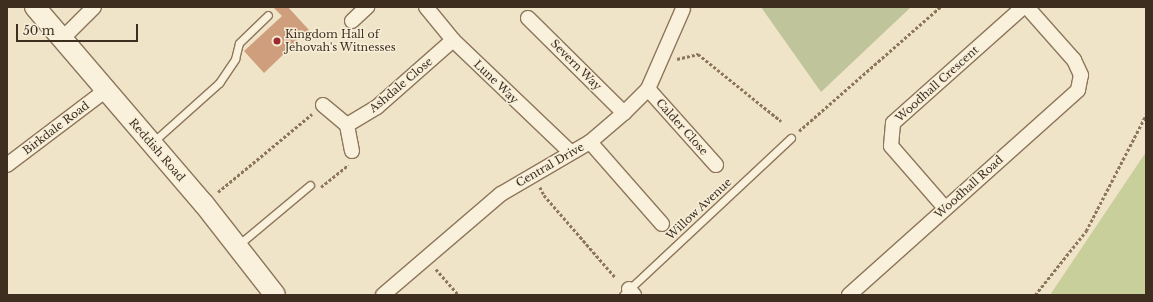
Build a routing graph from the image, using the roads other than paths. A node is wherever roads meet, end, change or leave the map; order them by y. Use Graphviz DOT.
graph roads {
  1 [pos="35,7"];
  2 [pos="94,7"];
  3 [pos="367,7"];
  4 [pos="426,7"];
  5 [pos="1023,7"];
  6 [pos="1027,7"];
  7 [pos="683,9"];
  8 [pos="268,15"];
  9 [pos="528,18"];
  10 [pos="352,21"];
  11 [pos="62,39"];
  12 [pos="453,40"];
  13 [pos="648,89"];
  14 [pos="106,90"];
  15 [pos="323,105"];
  16 [pos="624,113"];
  17 [pos="347,125"];
  18 [pos="791,138"];
  19 [pos="590,142"];
  20 [pos="152,144"];
  21 [pos="352,151"];
  22 [pos="570,152"];
  23 [pos="7,165"];
  24 [pos="716,165"];
  25 [pos="310,185"];
  26 [pos="945,208"];
  27 [pos="662,224"];
  28 [pos="237,246"];
  29 [pos="629,293"];
  30 [pos="275,295"];
  31 [pos="383,295"];
  32 [pos="849,295"];
  1 -- 11 [label="main road, Reddish Road"];
  2 -- 11 [label="street"];
  3 -- 10 [label="street"];
  4 -- 12 [label="street, Lune Way"];
  5 -- 26 [label="street, Woodhall Crescent"];
  6 -- 26 [label="street, Woodhall Road"];
  7 -- 13 [label="street, Central Drive"];
  8 -- 20 [label="lane"];
  9 -- 16 [label="street, Severn Way"];
  11 -- 14 [label="main road, Reddish Road"];
  12 -- 17 [label="street, Ashdale Close"];
  12 -- 22 [label="street, Lune Way"];
  13 -- 16 [label="street, Central Drive"];
  13 -- 24 [label="street, Calder Close"];
  14 -- 20 [label="main road, Reddish Road"];
  14 -- 23 [label="street, Birkdale Road"];
  15 -- 17 [label="street"];
  16 -- 19 [label="street, Central Drive"];
  17 -- 21 [label="street"];
  18 -- 29 [label="lane, Willow Avenue"];
  19 -- 22 [label="street, Central Drive"];
  19 -- 27 [label="street"];
  20 -- 28 [label="main road, Reddish Road"];
  22 -- 31 [label="street, Central Drive"];
  25 -- 28 [label="lane"];
  26 -- 32 [label="street, Woodhall Road"];
  28 -- 30 [label="main road, Reddish Road"];
}
